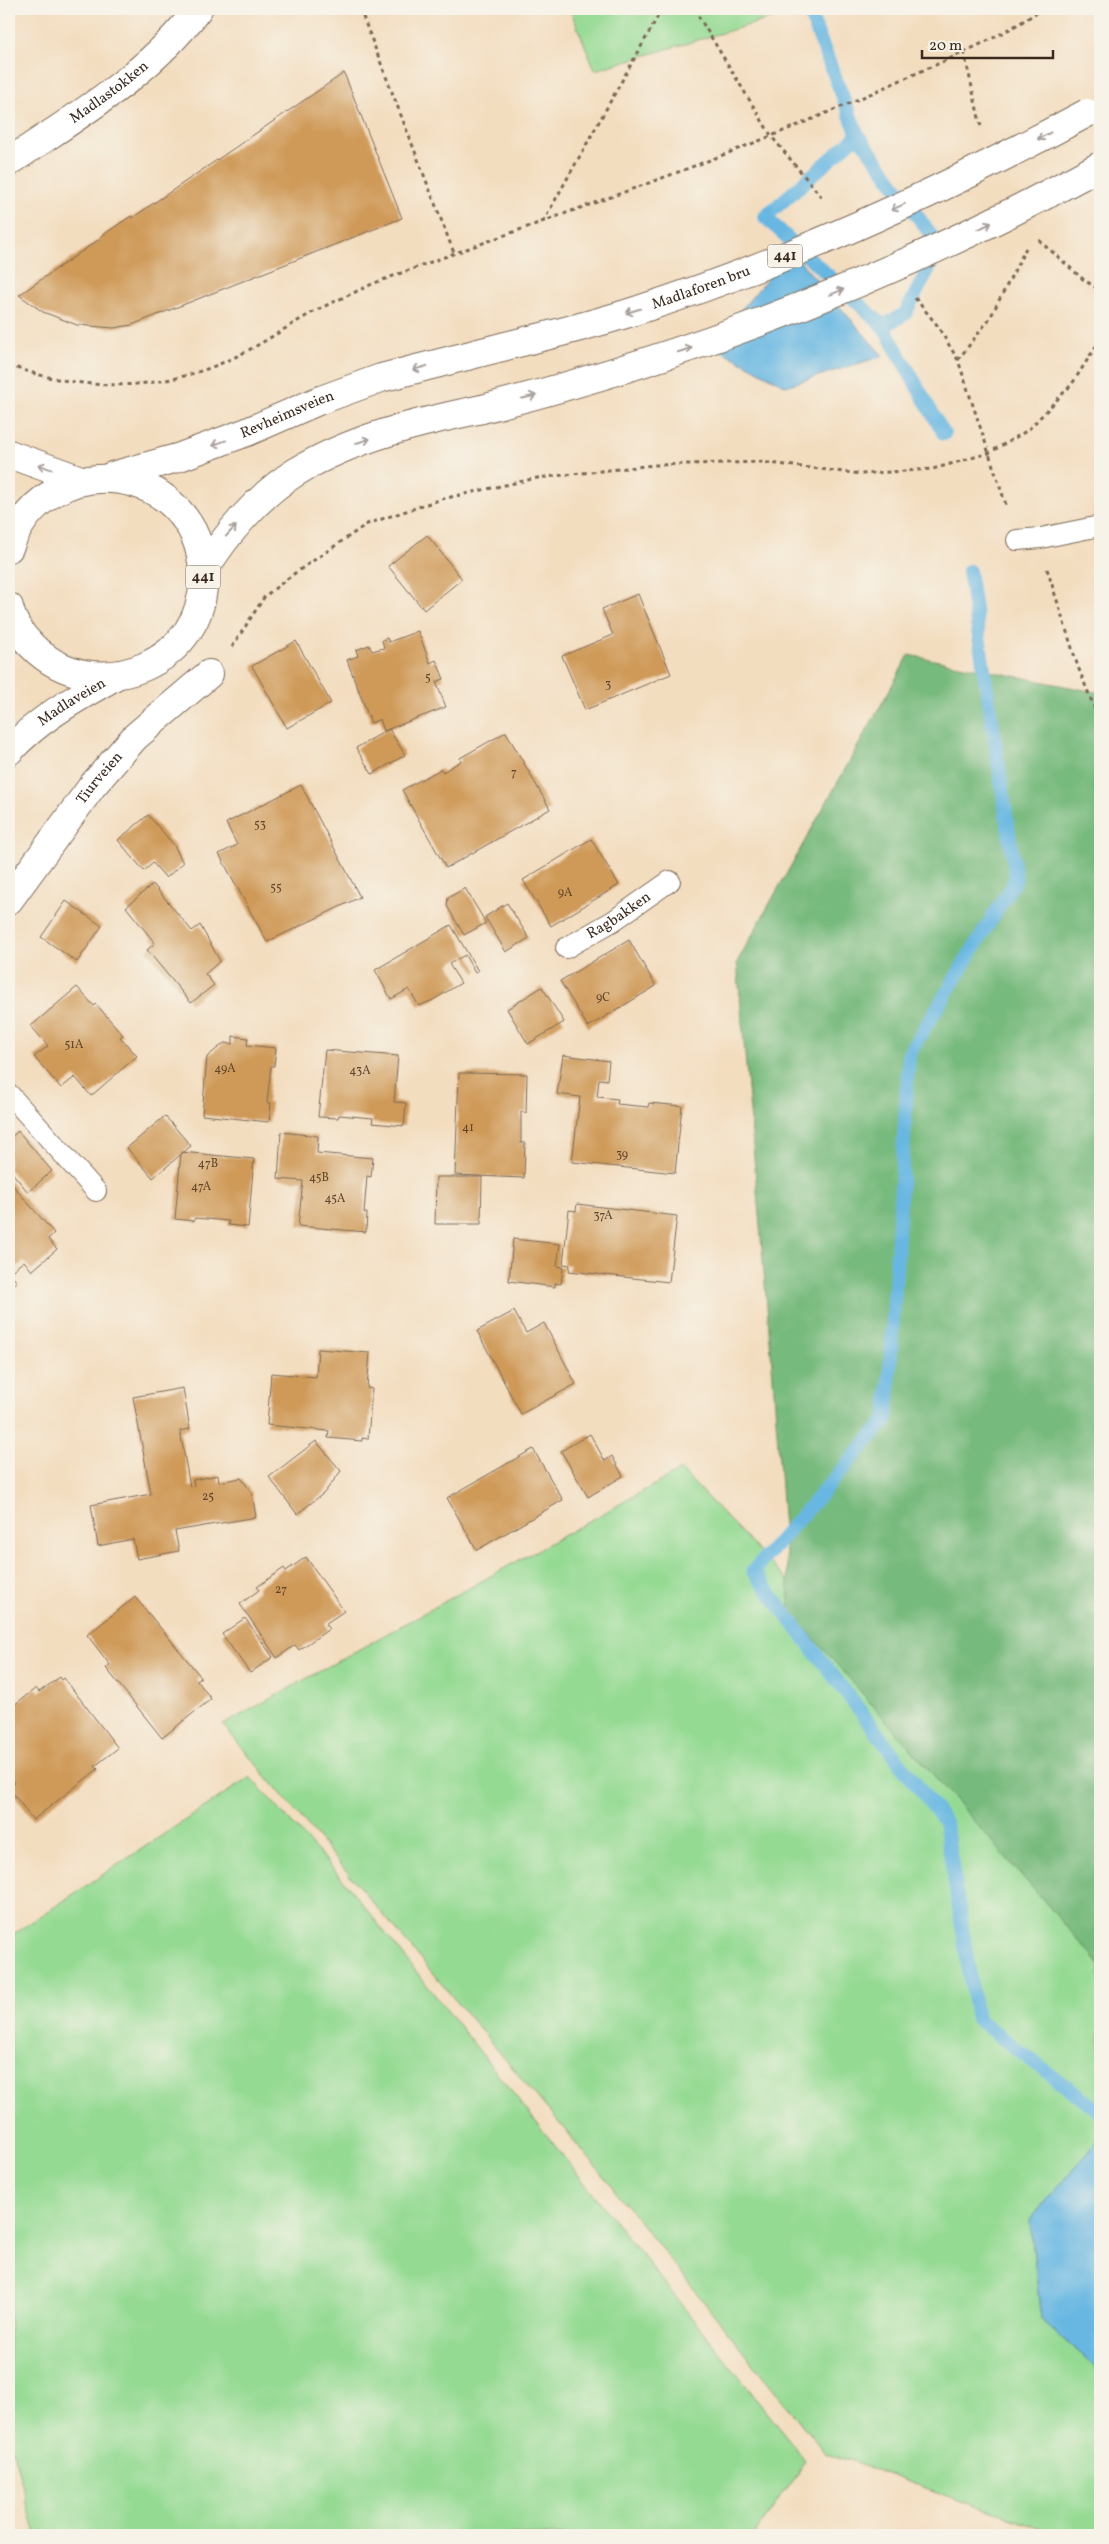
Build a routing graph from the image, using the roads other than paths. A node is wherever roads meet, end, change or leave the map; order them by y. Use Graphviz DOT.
graph roads {
  1 [pos="198,9"];
  2 [pos="1094,110"];
  3 [pos="9,162"];
  4 [pos="1100,166"];
  5 [pos="467,356"];
  6 [pos="9,454"];
  7 [pos="108,477"];
  8 [pos="80,480"];
  9 [pos="1100,526"];
  10 [pos="1018,540"];
  11 [pos="9,548"];
  12 [pos="203,572"];
  13 [pos="9,612"];
  14 [pos="209,674"];
  15 [pos="115,676"];
  16 [pos="9,751"];
  17 [pos="670,881"];
  18 [pos="9,900"];
  19 [pos="566,948"];
  20 [pos="9,1094"];
  21 [pos="96,1192"];
  1 -- 3 [label="main road, Madlastokken"];
  2 -- 5 [label="main road, Madlaforen bru / 441, one-way, bridge"];
  12 -- 4 [label="main road, 441, one-way, bridge"];
  5 -- 7 [label="main road, Revheimsveien / 441, one-way"];
  8 -- 6 [label="main road, one-way"];
  7 -- 8 [label="main road, 441"];
  7 -- 12 [label="main road, 441"];
  8 -- 11 [label="main road, 441"];
  9 -- 10 [label="lane"];
  12 -- 15 [label="main road, 441"];
  13 -- 15 [label="main road, 441"];
  14 -- 18 [label="main road, Tiurveien"];
  15 -- 16 [label="main road, Madlaveien / 441"];
  17 -- 19 [label="lane, Ragbakken"];
  20 -- 21 [label="lane"];
}
